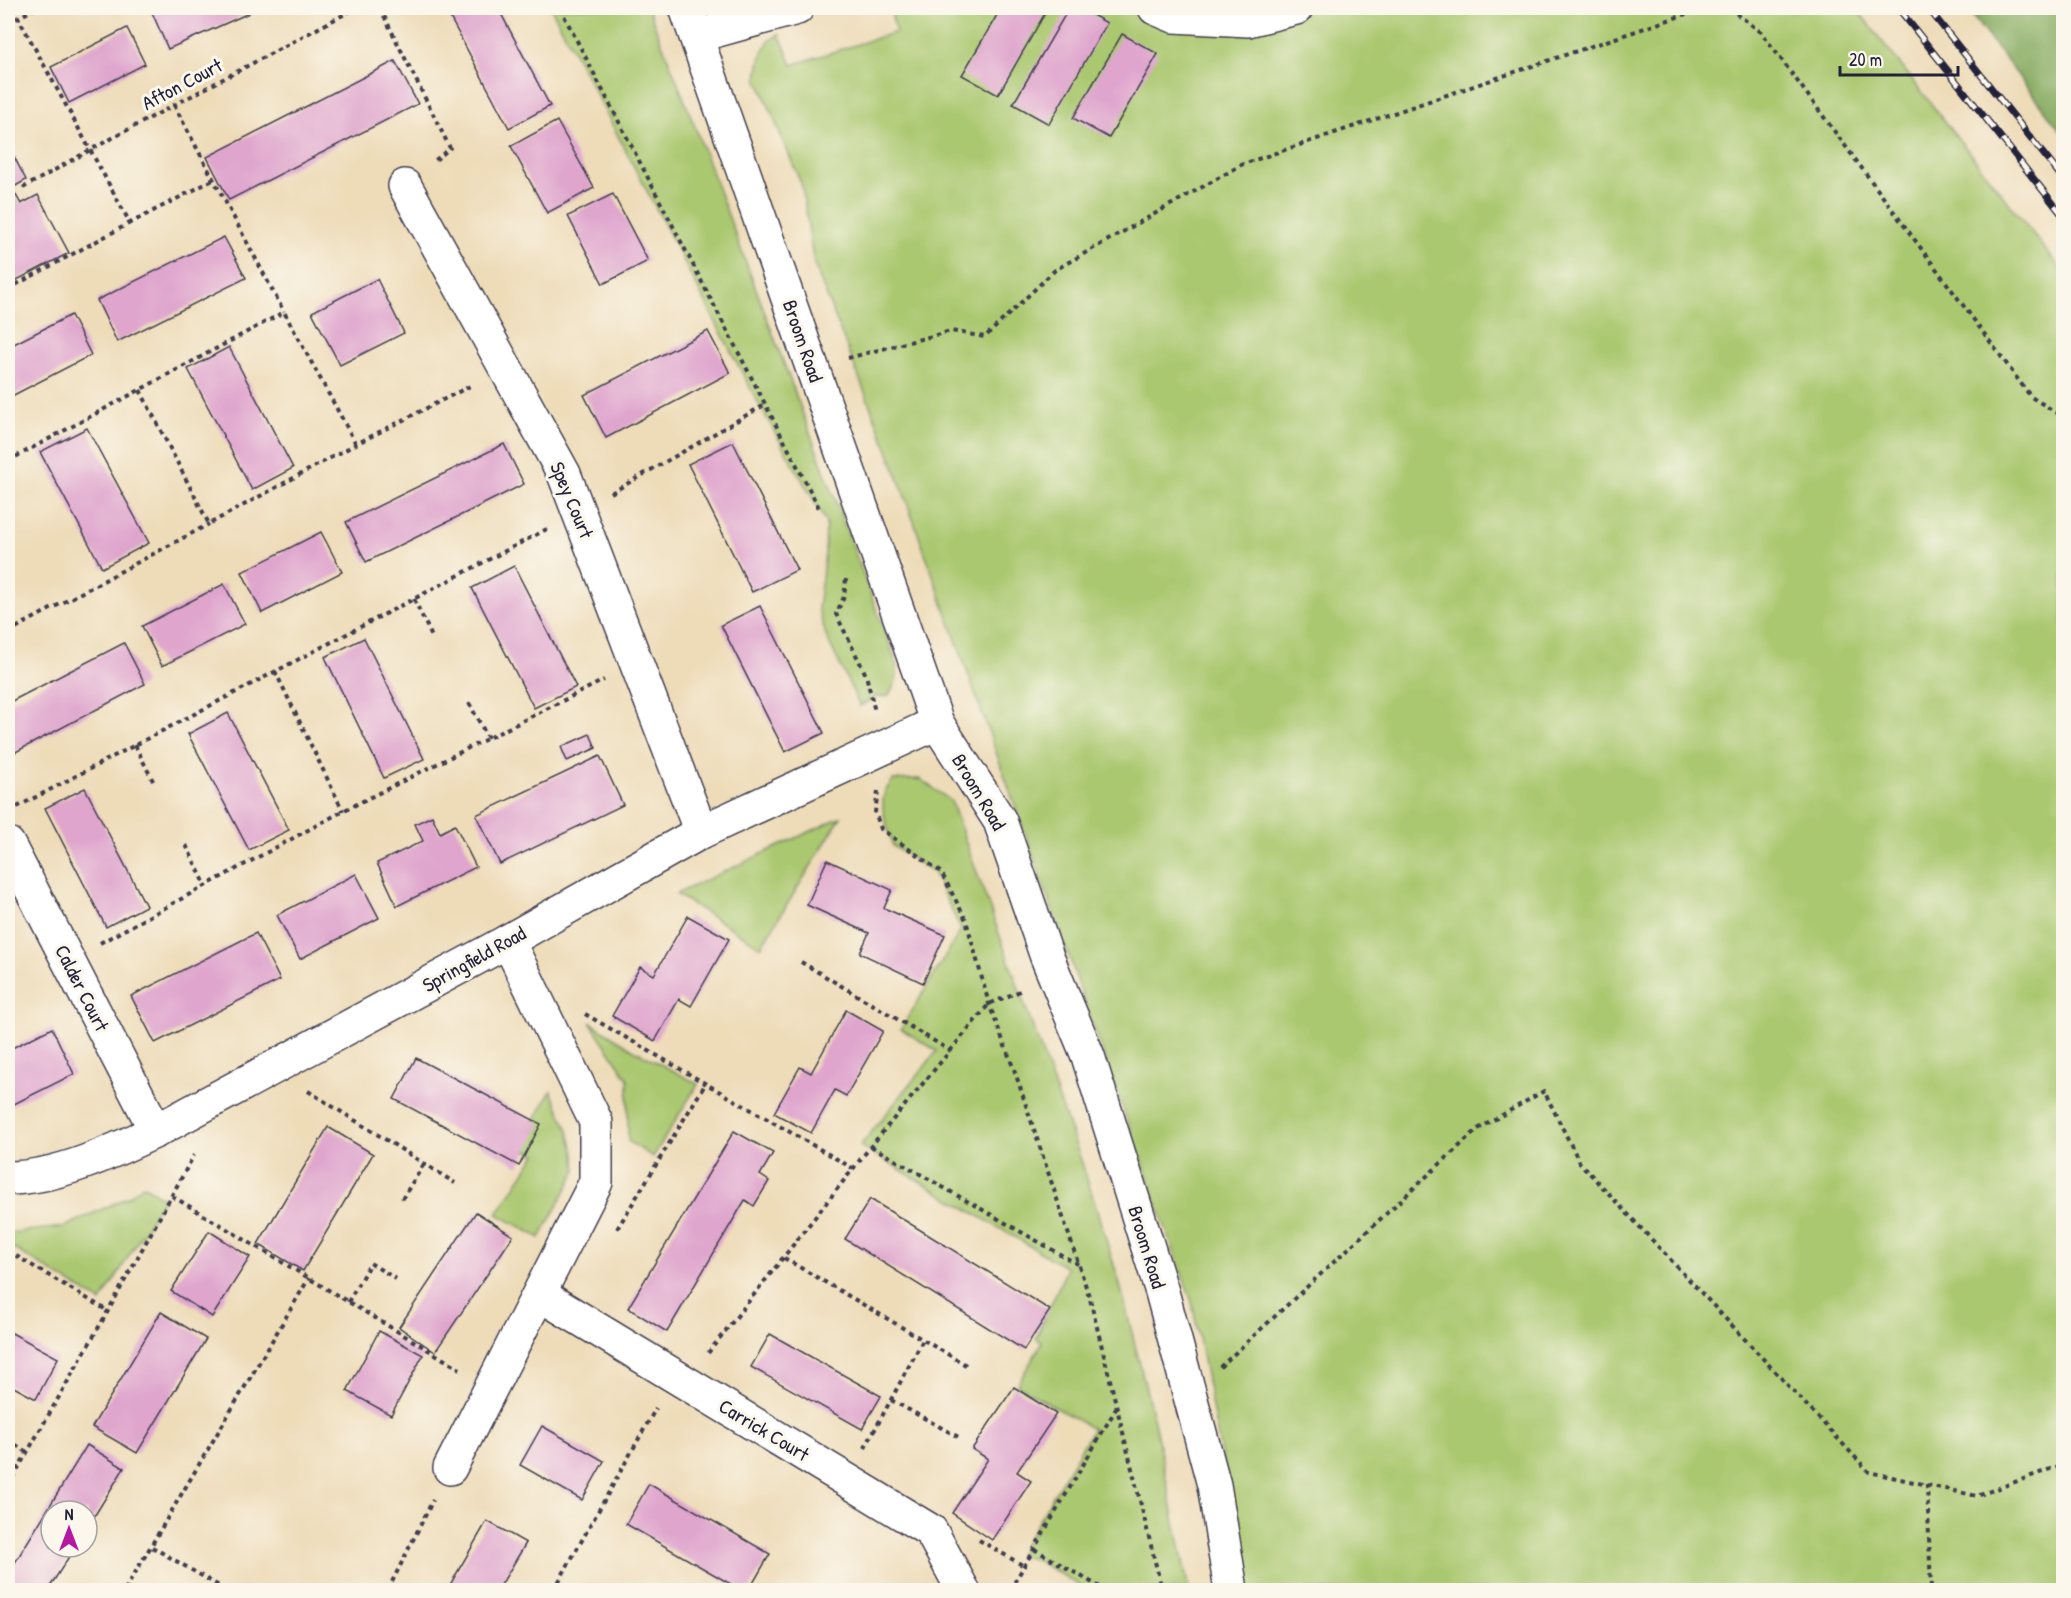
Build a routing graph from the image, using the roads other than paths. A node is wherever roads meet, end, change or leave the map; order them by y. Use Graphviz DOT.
graph roads {
  1 [pos="797,8"];
  2 [pos="1155,8"];
  3 [pos="1296,8"];
  4 [pos="691,22"];
  5 [pos="405,186"];
  6 [pos="937,723"];
  7 [pos="701,832"];
  8 [pos="8,844"];
  9 [pos="508,941"];
  10 [pos="156,1131"];
  11 [pos="8,1178"];
  12 [pos="539,1294"];
  13 [pos="450,1468"];
  14 [pos="963,1590"];
  15 [pos="1231,1590"];
  1 -- 4 [label="street"];
  2 -- 3 [label="street"];
  4 -- 6 [label="street, Broom Road"];
  5 -- 7 [label="street, Spey Court"];
  6 -- 7 [label="street, Springfield Road"];
  6 -- 15 [label="street, Broom Road"];
  7 -- 9 [label="street, Springfield Road"];
  8 -- 10 [label="street, Calder Court"];
  9 -- 10 [label="street, Springfield Road"];
  9 -- 12 [label="street"];
  10 -- 11 [label="street, Springfield Road"];
  12 -- 13 [label="street"];
  12 -- 14 [label="street, Carrick Court"];
}
